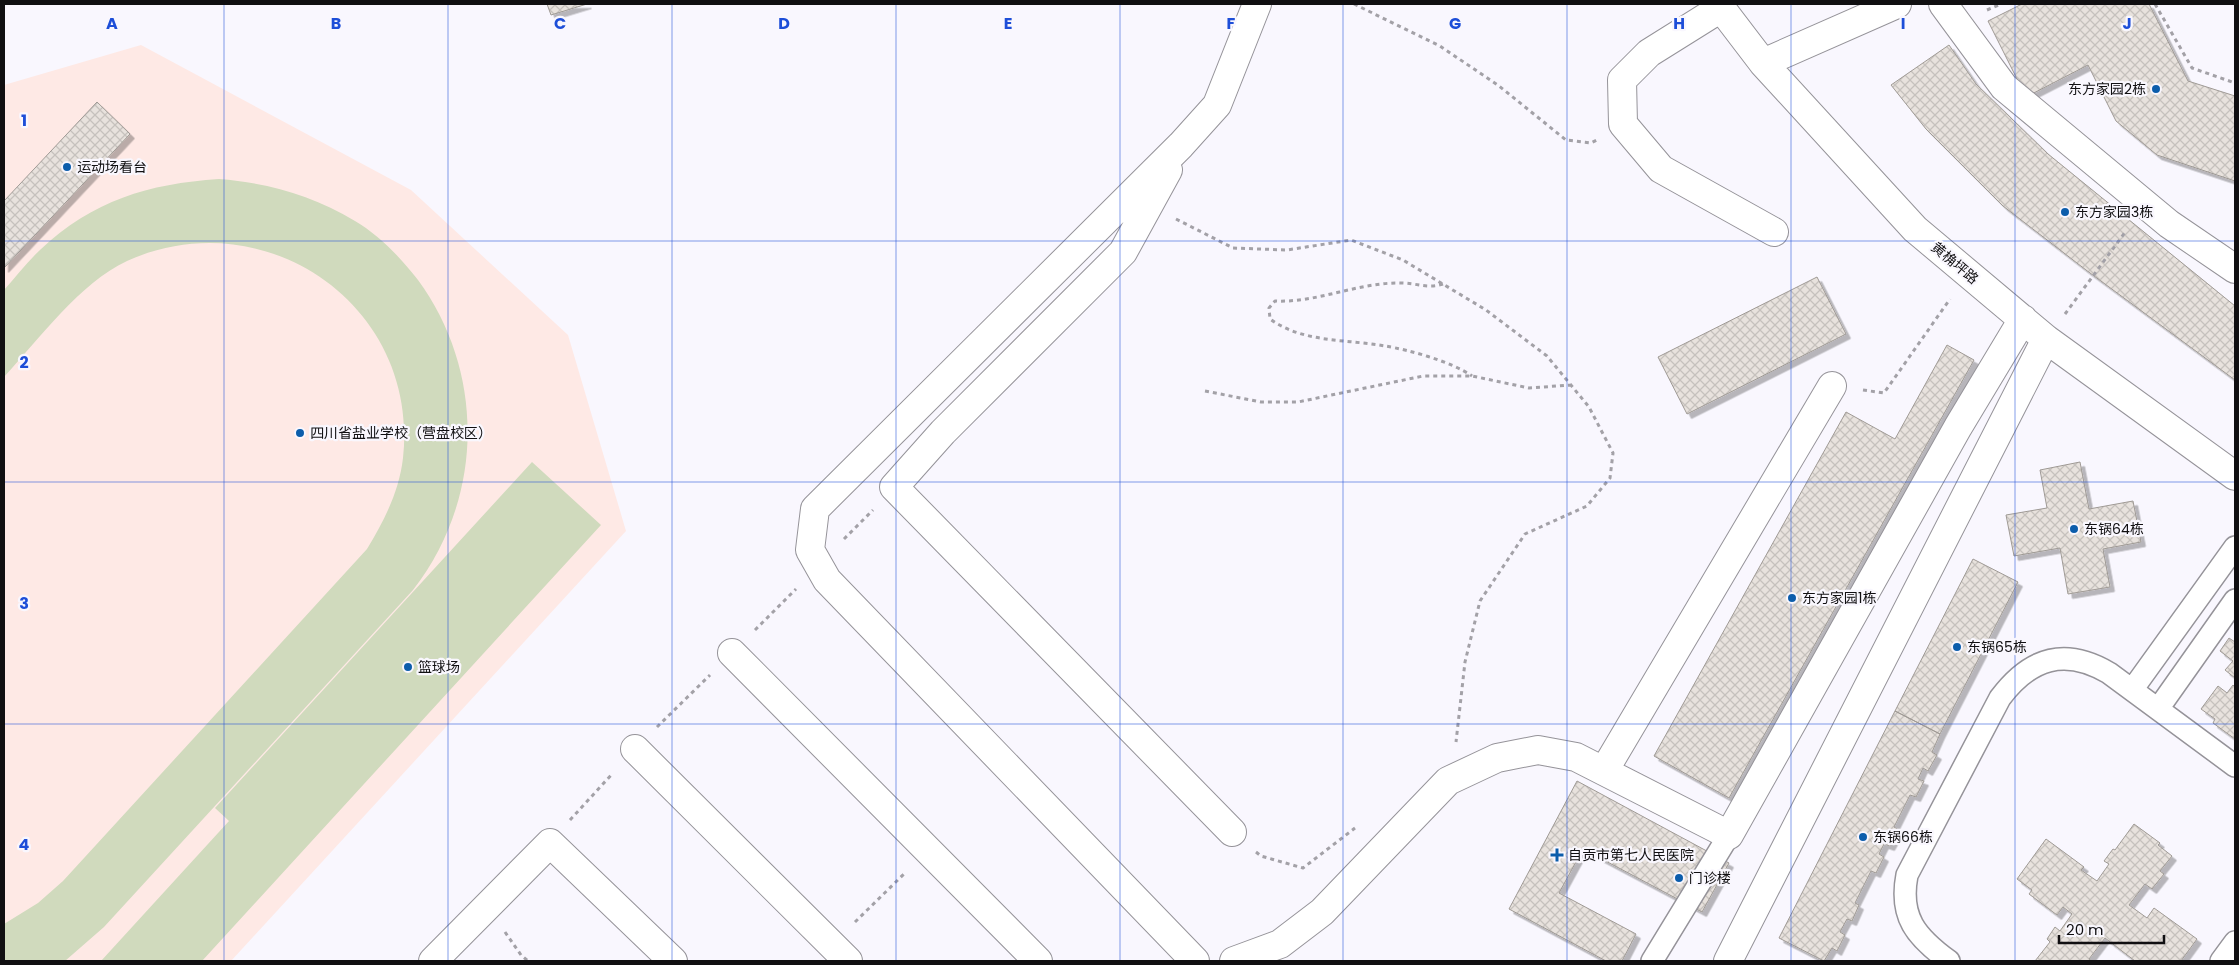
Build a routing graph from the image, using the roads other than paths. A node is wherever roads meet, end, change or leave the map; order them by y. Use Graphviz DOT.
graph roads {
  1 [pos="1256,4"];
  2 [pos="1897,4"];
  3 [pos="1943,4"];
  4 [pos="1719,6"];
  5 [pos="1763,63"];
  6 [pos="1181,145"];
  7 [pos="1774,232"];
  8 [pos="2235,269"];
  9 [pos="2023,320"];
  10 [pos="2046,339"];
  11 [pos="1832,386"];
  12 [pos="2235,476"];
  13 [pos="2235,547"];
  14 [pos="2235,600"];
  15 [pos="732,654"];
  16 [pos="2132,690"];
  17 [pos="2158,709"];
  18 [pos="635,748"];
  19 [pos="2235,766"];
  20 [pos="1604,771"];
  21 [pos="1232,832"];
  22 [pos="1729,835"];
  23 [pos="2235,942"];
  24 [pos="840,953"];
  25 [pos="433,961"];
  26 [pos="673,961"];
  27 [pos="1038,961"];
  28 [pos="1195,961"];
  29 [pos="1234,961"];
  30 [pos="1652,961"];
  31 [pos="1728,961"];
  32 [pos="1948,961"];
  33 [pos="2221,961"];
  1 -- 6 [label="street"];
  2 -- 5 [label="street"];
  3 -- 8 [label="street"];
  4 -- 5 [label="street, 黄桷坪路"];
  4 -- 7 [label="street"];
  5 -- 9 [label="street, 黄桷坪路"];
  6 -- 21 [label="street"];
  6 -- 28 [label="street"];
  9 -- 10 [label="street, 黄桷坪路"];
  9 -- 22 [label="street"];
  10 -- 12 [label="street, 黄桷坪路"];
  10 -- 31 [label="street"];
  11 -- 20 [label="street"];
  13 -- 16 [label="lane"];
  14 -- 17 [label="lane"];
  15 -- 27 [label="street"];
  16 -- 17 [label="lane"];
  16 -- 32 [label="lane"];
  17 -- 19 [label="lane"];
  18 -- 24 [label="street"];
  20 -- 22 [label="street"];
  20 -- 29 [label="street"];
  22 -- 30 [label="lane"];
  23 -- 33 [label="lane"];
  25 -- 26 [label="street"];
}
